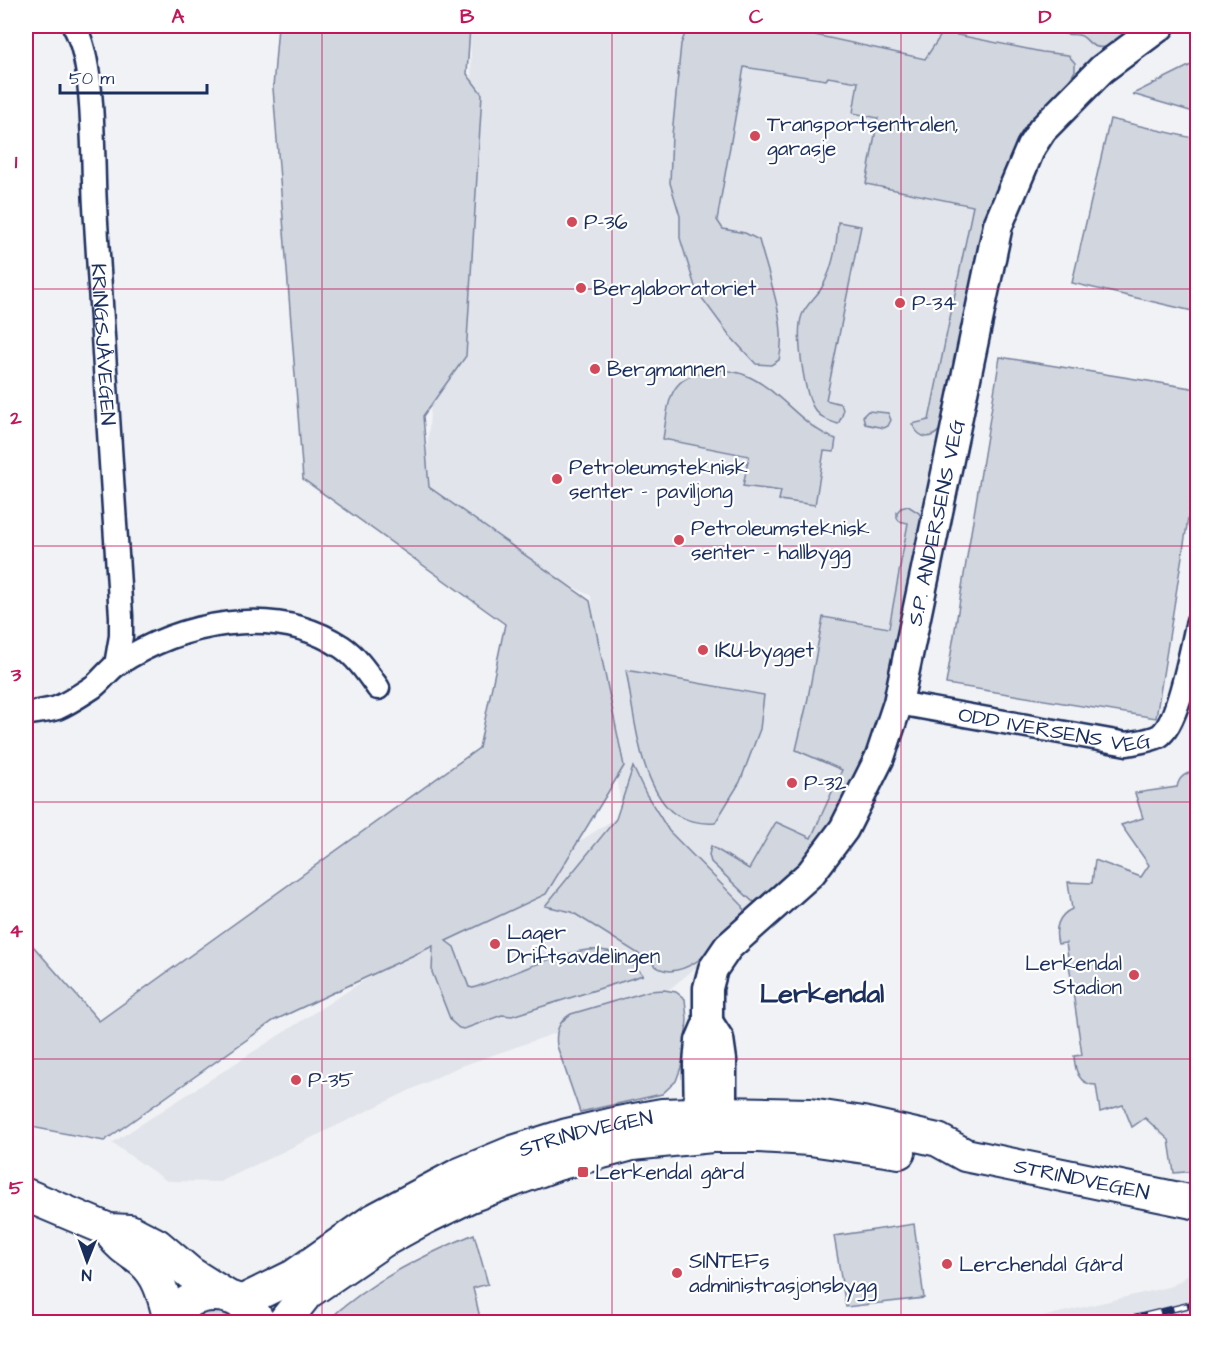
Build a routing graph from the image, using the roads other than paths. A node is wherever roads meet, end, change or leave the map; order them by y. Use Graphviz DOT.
graph roads {
  1 [pos="74,26"];
  2 [pos="1160,26"];
  3 [pos="1197,621"];
  4 [pos="116,666"];
  5 [pos="378,688"];
  6 [pos="898,703"];
  7 [pos="26,714"];
  8 [pos="711,1121"];
  9 [pos="26,1195"];
  10 [pos="1197,1203"];
  11 [pos="109,1230"];
  12 [pos="242,1306"];
  13 [pos="169,1321"];
  14 [pos="284,1323"];
  1 -- 4 [label="street, KRINGSJÅVEGEN"];
  2 -- 6 [label="street, S.P. ANDERSENS VEG"];
  3 -- 6 [label="street, ODD IVERSENS VEG"];
  4 -- 5 [label="street"];
  4 -- 7 [label="street"];
  6 -- 8 [label="street, S.P. ANDERSENS VEG"];
  8 -- 10 [label="main road, STRINDVEGEN"];
  8 -- 12 [label="main road, STRINDVEGEN"];
  8 -- 14 [label="main road, STRINDVEGEN"];
  9 -- 11 [label="main road"];
  11 -- 12 [label="main road"];
  11 -- 13 [label="main road"];
  12 -- 13 [label="main road"];
}
